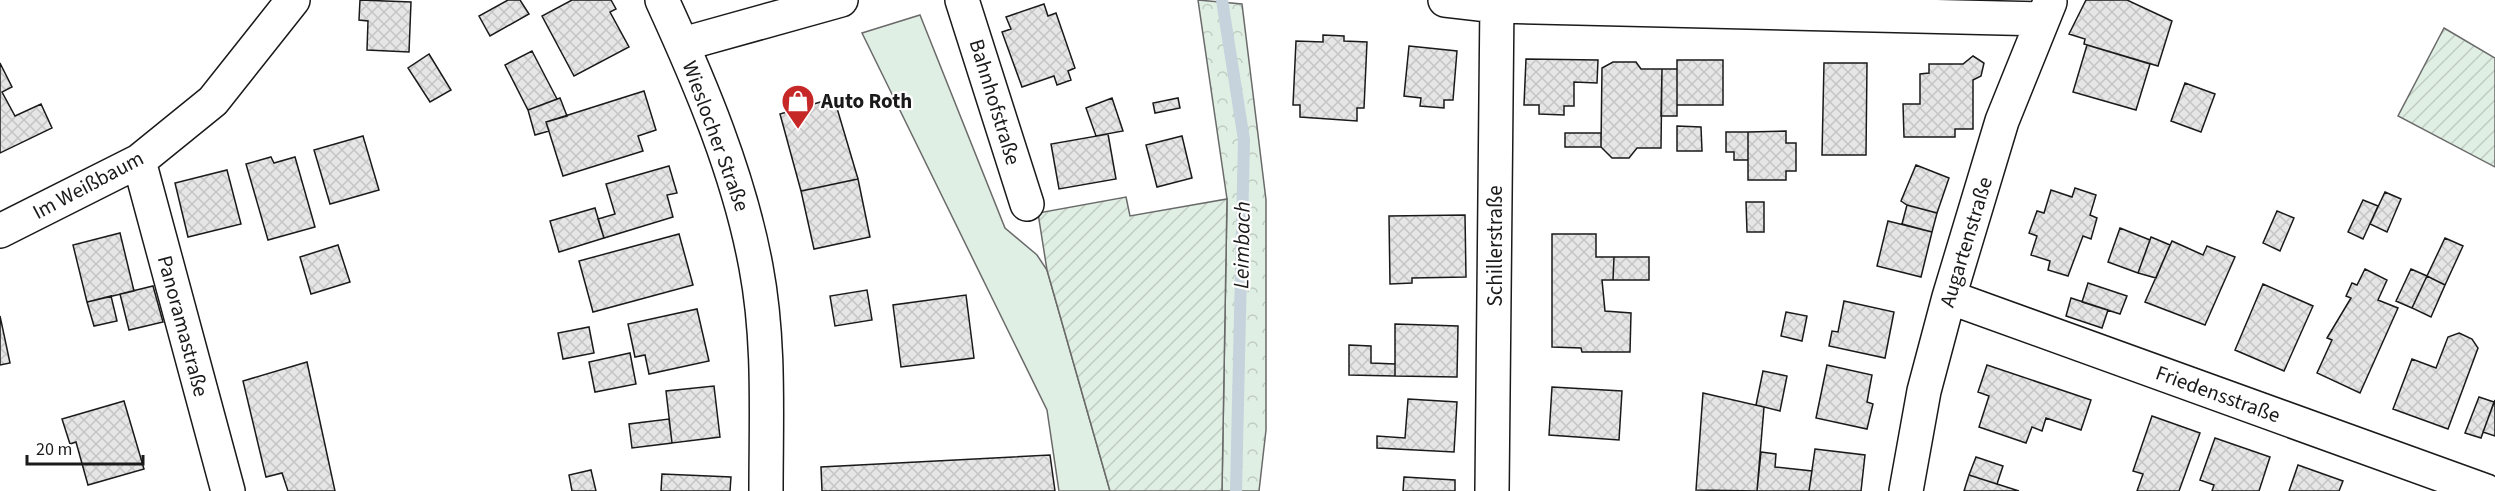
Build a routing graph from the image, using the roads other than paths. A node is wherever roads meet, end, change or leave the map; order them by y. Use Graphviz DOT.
graph roads {
  1 [pos="293,0"];
  2 [pos="662,0"];
  3 [pos="841,0"];
  4 [pos="963,0"];
  5 [pos="1445,0"];
  6 [pos="1497,3"];
  7 [pos="2046,9"];
  8 [pos="683,44"];
  9 [pos="139,161"];
  10 [pos="1027,204"];
  11 [pos="0,231"];
  12 [pos="1949,297"];
  13 [pos="228,491"];
  14 [pos="766,491"];
  15 [pos="1492,491"];
  16 [pos="1906,491"];
  17 [pos="2486,491"];
  1 -- 9 [label="street, Im Weißbaum"];
  2 -- 8 [label="street, Wieslocher Straße"];
  3 -- 8 [label="street"];
  4 -- 10 [label="street, Bahnhofstraße"];
  5 -- 6 [label="street"];
  6 -- 7 [label="street"];
  6 -- 15 [label="street, Schillerstraße"];
  7 -- 12 [label="street, Augartenstraße"];
  8 -- 14 [label="street, Wieslocher Straße"];
  9 -- 11 [label="street, Im Weißbaum"];
  9 -- 13 [label="street, Panoramastraße"];
  12 -- 16 [label="street, Augartenstraße"];
  12 -- 17 [label="street, Friedensstraße"];
}
